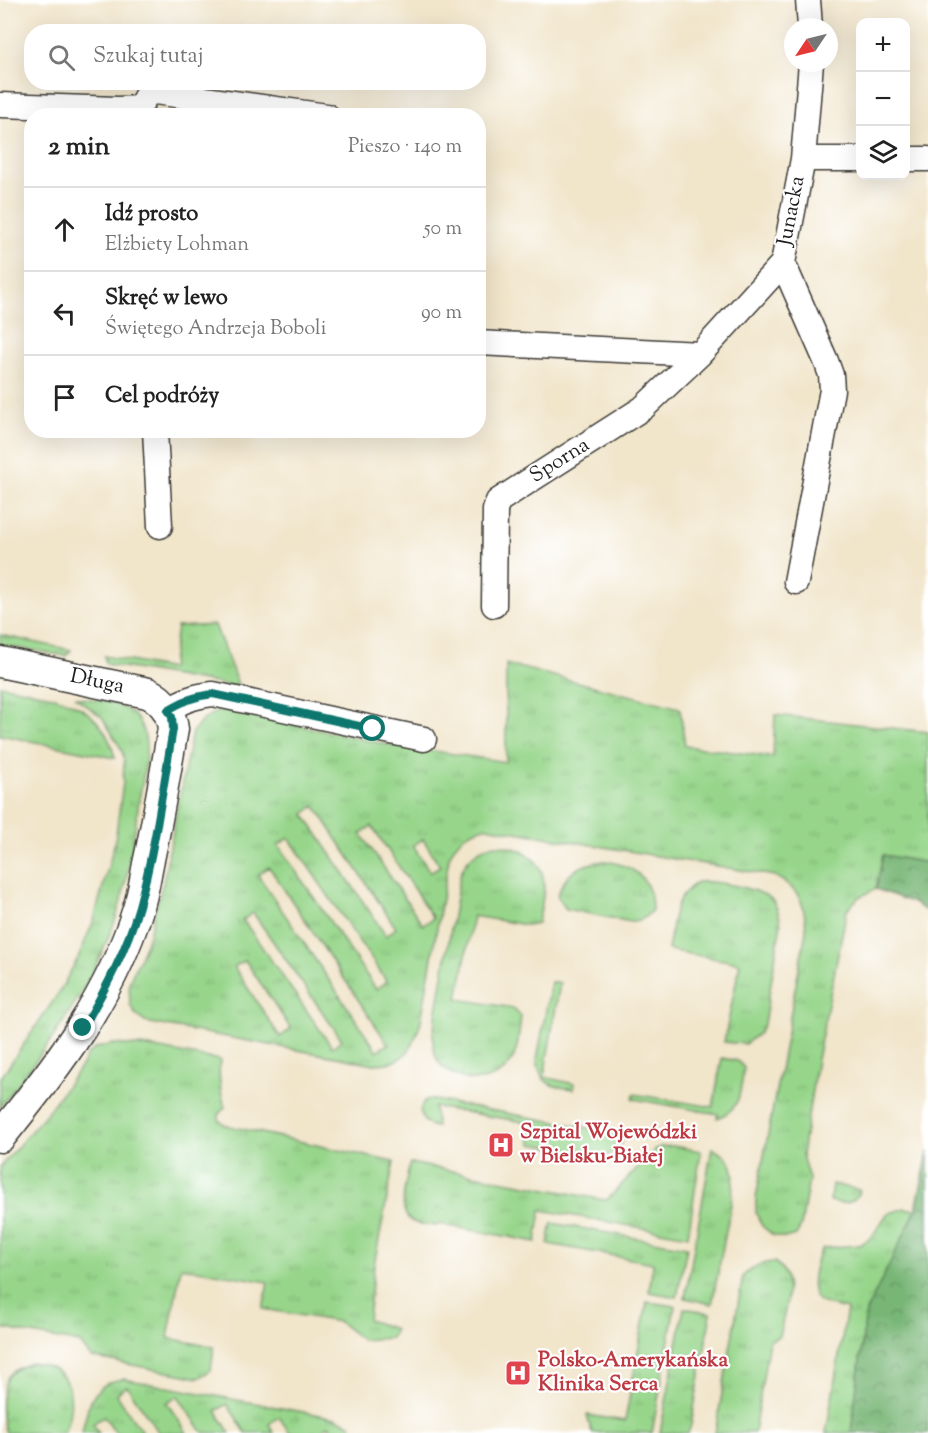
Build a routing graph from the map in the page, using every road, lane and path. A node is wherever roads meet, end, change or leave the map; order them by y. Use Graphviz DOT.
graph roads {
  1 [pos="808,0"];
  2 [pos="809,18"];
  3 [pos="810,72"];
  4 [pos="0,105"];
  5 [pos="88,108"];
  6 [pos="142,108"];
  7 [pos="270,108"];
  8 [pos="802,159"];
  9 [pos="856,159"];
  10 [pos="910,159"];
  11 [pos="928,159"];
  12 [pos="783,263"];
  13 [pos="486,343"];
  14 [pos="700,354"];
  15 [pos="155,438"];
  16 [pos="160,526"];
  17 [pos="796,582"];
  18 [pos="494,604"];
  19 [pos="0,662"];
  20 [pos="171,720"];
  21 [pos="424,739"];
  22 [pos="0,1137"];
  1 -- 2 [label="street"];
  3 -- 8 [label="street, Junacka"];
  4 -- 5 [label="street"];
  6 -- 7 [label="street"];
  8 -- 9 [label="street, Junacka"];
  8 -- 12 [label="street, Junacka"];
  10 -- 11 [label="street"];
  12 -- 14 [label="street, Sporna"];
  12 -- 17 [label="street"];
  13 -- 14 [label="street"];
  14 -- 18 [label="street, Sporna"];
  15 -- 16 [label="street"];
  19 -- 20 [label="street, Długa"];
  20 -- 21 [label="street"];
  20 -- 22 [label="street"];
}
